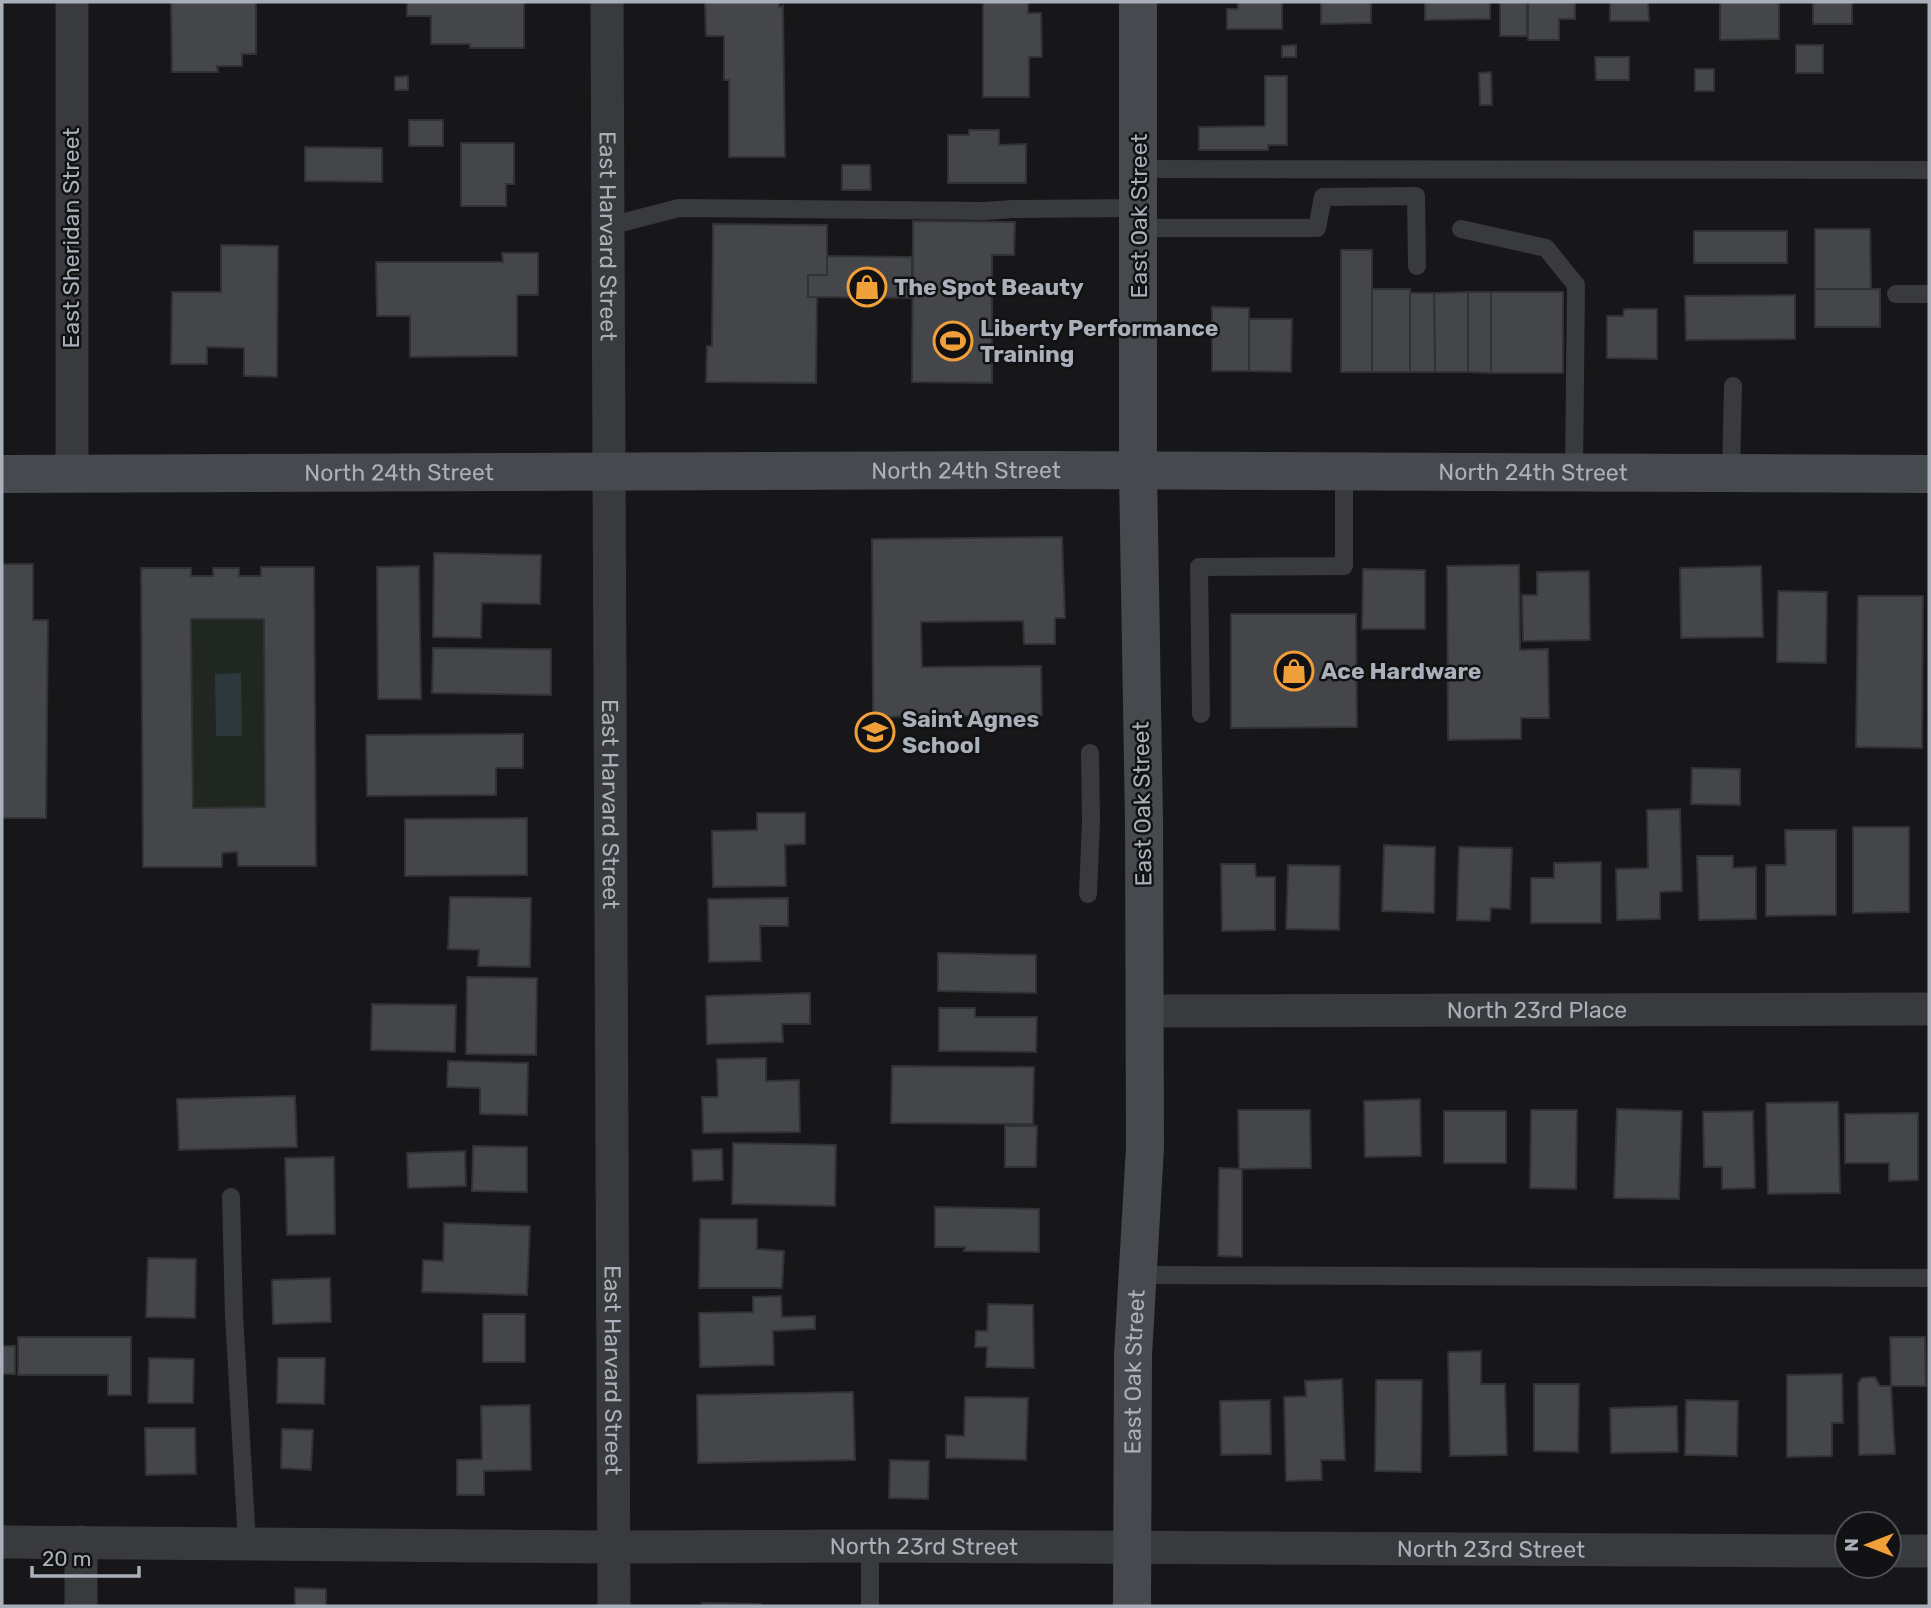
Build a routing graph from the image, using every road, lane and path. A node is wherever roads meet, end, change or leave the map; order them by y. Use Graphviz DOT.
graph roads {
  1 [pos="72,2"];
  2 [pos="607,2"];
  3 [pos="1138,2"];
  4 [pos="1138,169"];
  5 [pos="1929,170"];
  6 [pos="1138,218"];
  7 [pos="608,226"];
  8 [pos="1461,229"];
  9 [pos="1417,267"];
  10 [pos="1896,294"];
  11 [pos="1929,294"];
  12 [pos="1733,386"];
  13 [pos="610,471"];
  14 [pos="1138,471"];
  15 [pos="1344,472"];
  16 [pos="1574,473"];
  17 [pos="1731,473"];
  18 [pos="2,474"];
  19 [pos="1929,474"];
  20 [pos="72,475"];
  21 [pos="1201,714"];
  22 [pos="1090,753"];
  23 [pos="1088,894"];
  24 [pos="1929,1009"];
  25 [pos="1145,1011"];
  26 [pos="231,1197"];
  27 [pos="1139,1275"];
  28 [pos="1929,1278"];
  29 [pos="2,1542"];
  30 [pos="80,1542"];
  31 [pos="247,1544"];
  32 [pos="870,1546"];
  33 [pos="1131,1546"];
  34 [pos="613,1547"];
  35 [pos="1833,1551"];
  36 [pos="1903,1551"];
  37 [pos="1929,1551"];
  38 [pos="81,1606"];
  39 [pos="614,1606"];
  40 [pos="870,1606"];
  41 [pos="1132,1606"];
  1 -- 20 [label="street, East Sheridan Street"];
  2 -- 7 [label="street, East Harvard Street"];
  3 -- 4 [label="main road, East Oak Street"];
  4 -- 5 [label="lane"];
  4 -- 6 [label="main road, East Oak Street"];
  6 -- 7 [label="lane"];
  6 -- 9 [label="lane"];
  6 -- 14 [label="main road, East Oak Street"];
  7 -- 13 [label="street, East Harvard Street"];
  8 -- 16 [label="lane"];
  10 -- 11 [label="lane"];
  12 -- 17 [label="lane"];
  13 -- 14 [label="main road, North 24th Street"];
  13 -- 20 [label="main road, North 24th Street"];
  13 -- 34 [label="street, East Harvard Street"];
  14 -- 15 [label="main road, North 24th Street"];
  14 -- 25 [label="main road, East Oak Street"];
  15 -- 16 [label="main road, North 24th Street"];
  15 -- 21 [label="lane"];
  16 -- 17 [label="main road, North 24th Street"];
  17 -- 19 [label="main road, North 24th Street"];
  18 -- 20 [label="main road, North 24th Street"];
  22 -- 23 [label="lane"];
  24 -- 25 [label="street, North 23rd Place"];
  25 -- 27 [label="main road, East Oak Street"];
  26 -- 31 [label="lane"];
  27 -- 28 [label="lane"];
  27 -- 33 [label="main road, East Oak Street"];
  29 -- 30 [label="street, North 23rd Street"];
  30 -- 31 [label="street, North 23rd Street"];
  30 -- 38 [label="street"];
  31 -- 34 [label="street, North 23rd Street"];
  32 -- 33 [label="street, North 23rd Street"];
  32 -- 34 [label="street, North 23rd Street"];
  32 -- 40 [label="lane"];
  33 -- 35 [label="street, North 23rd Street"];
  33 -- 41 [label="main road, East Oak Street"];
  34 -- 39 [label="street, East Harvard Street"];
  36 -- 37 [label="street"];
}
